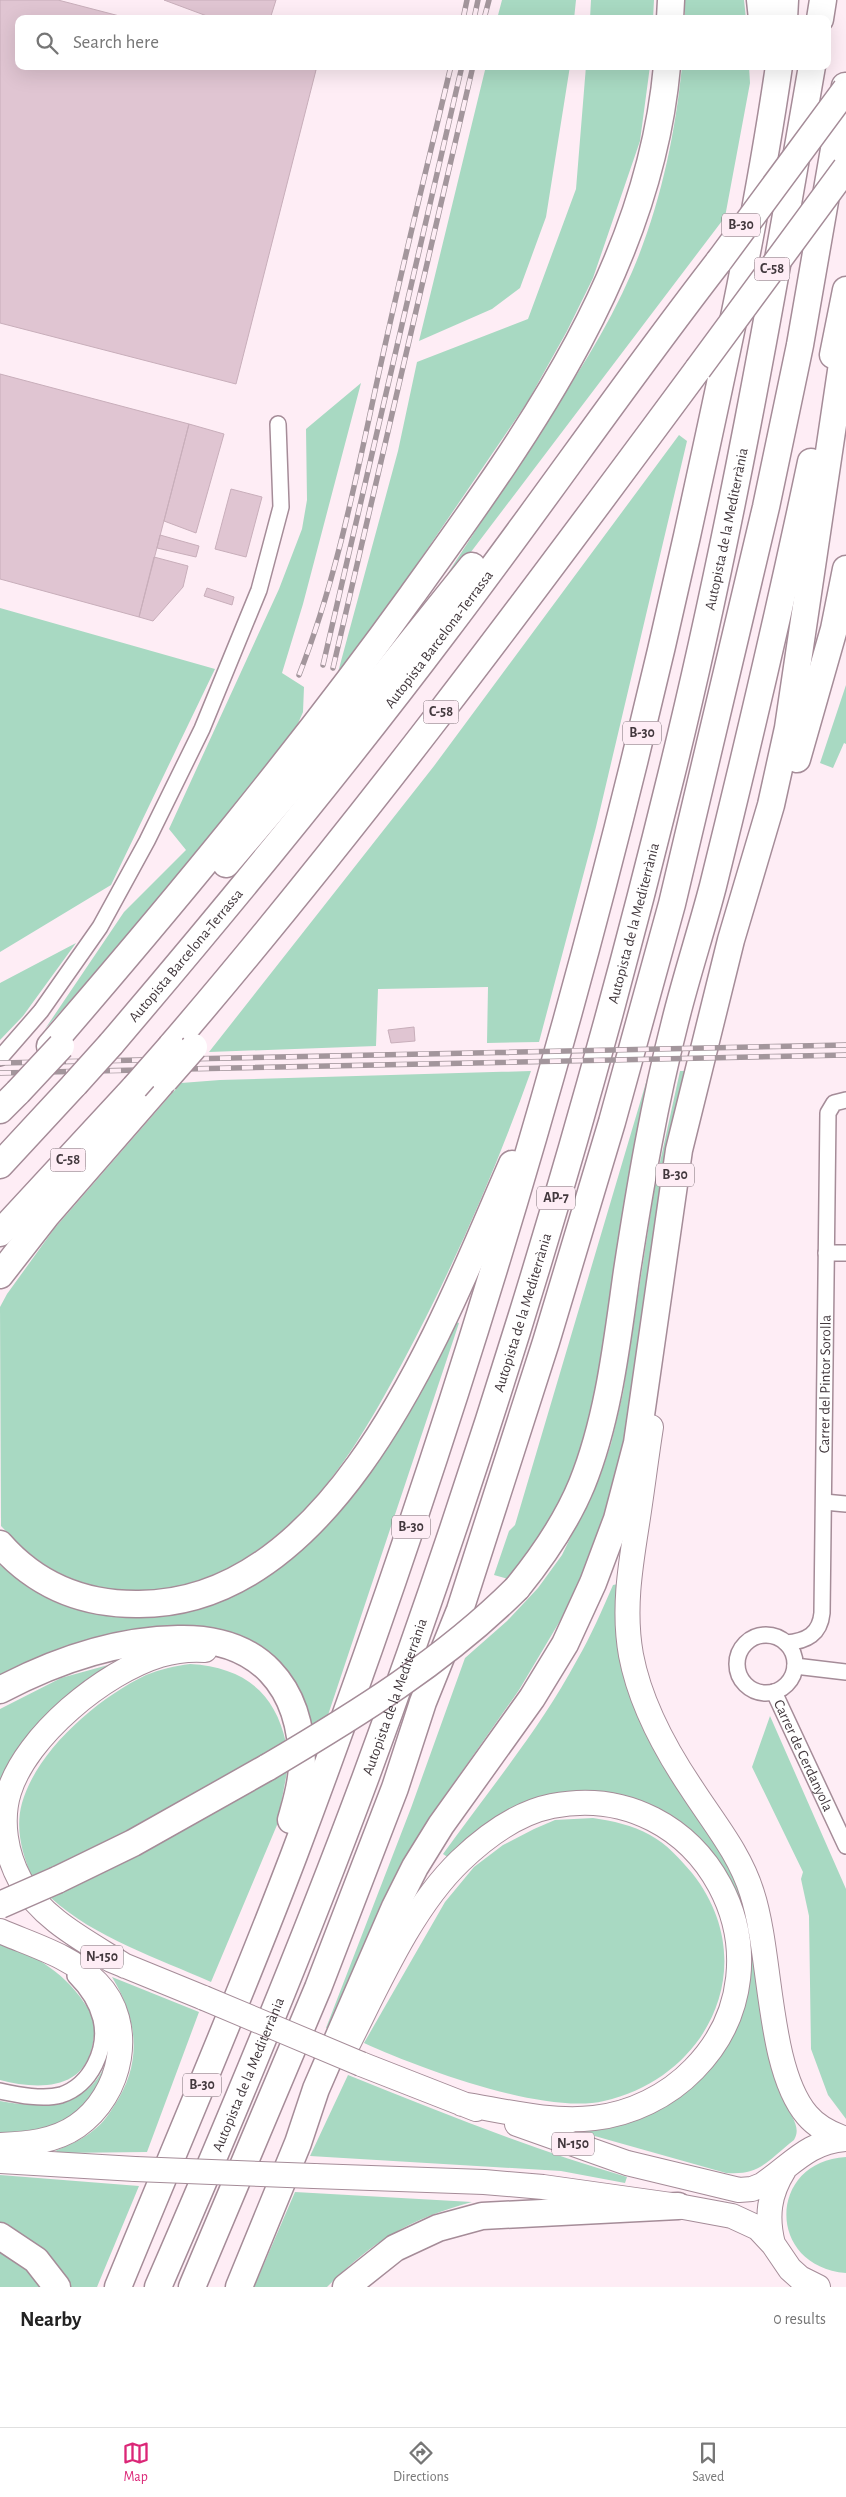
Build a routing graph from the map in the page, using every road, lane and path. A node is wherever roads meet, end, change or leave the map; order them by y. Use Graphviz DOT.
graph roads {
  1 [pos="671,0"];
  2 [pos="760,0"];
  3 [pos="785,0"];
  4 [pos="823,0"];
  5 [pos="670,15"];
  6 [pos="762,15"];
  7 [pos="784,15"];
  8 [pos="821,15"];
  9 [pos="666,70"];
  10 [pos="764,70"];
  11 [pos="778,70"];
  12 [pos="811,70"];
  13 [pos="846,80"];
  14 [pos="846,89"];
  15 [pos="846,168"];
  16 [pos="846,290"];
  17 [pos="685,304"];
  18 [pos="846,337"];
  19 [pos="719,385"];
  20 [pos="278,424"];
  21 [pos="846,569"];
  22 [pos="715,1009"];
  23 [pos="56,1046"];
  24 [pos="182,1046"];
  25 [pos="2,1056"];
  26 [pos="551,1077"];
  27 [pos="7,1099"];
  28 [pos="840,1102"];
  29 [pos="0,1165"];
  30 [pos="0,1233"];
  31 [pos="826,1253"];
  32 [pos="846,1253"];
  33 [pos="661,1272"];
  34 [pos="0,1275"];
  35 [pos="824,1502"];
  36 [pos="846,1504"];
  37 [pos="0,1544"];
  38 [pos="786,1643"];
  39 [pos="259,1661"];
  40 [pos="795,1666"];
  41 [pos="846,1672"];
  42 [pos="0,1690"];
  43 [pos="774,1692"];
  44 [pos="846,1846"];
  45 [pos="0,1905"];
  46 [pos="0,1916"];
  47 [pos="10,1935"];
  48 [pos="125,1966"];
  49 [pos="249,1970"];
  50 [pos="0,2091"];
  51 [pos="462,2104"];
  52 [pos="846,2139"];
  53 [pos="298,2143"];
  54 [pos="0,2145"];
  55 [pos="0,2161"];
  56 [pos="786,2167"];
  57 [pos="678,2206"];
  58 [pos="0,2236"];
  59 [pos="772,2244"];
  60 [pos="795,2278"];
  61 [pos="57,2287"];
  62 [pos="118,2287"];
  63 [pos="158,2287"];
  64 [pos="192,2287"];
  65 [pos="239,2287"];
  66 [pos="346,2287"];
  67 [pos="818,2287"];
  1 -- 5 [label="highway"];
  2 -- 6 [label="highway"];
  3 -- 7 [label="highway"];
  4 -- 8 [label="highway"];
  9 -- 23 [label="highway"];
  10 -- 19 [label="highway, B-30"];
  11 -- 19 [label="highway"];
  12 -- 63 [label="highway, Autopista de la Mediterrània / AP-7"];
  13 -- 64 [label="highway, Autopista de la Mediterrània / AP-7"];
  14 -- 17 [label="highway, Autopista Barcelona-Terrassa, bridge"];
  15 -- 24 [label="highway, C-58, bridge"];
  16 -- 45 [label="highway, bridge"];
  17 -- 23 [label="highway"];
  17 -- 29 [label="highway, Autopista Barcelona-Terrassa, bridge"];
  18 -- 22 [label="highway, B-30"];
  19 -- 26 [label="highway, B-30"];
  20 -- 25 [label="street"];
  21 -- 22 [label="highway"];
  22 -- 33 [label="highway, B-30"];
  23 -- 27 [label="highway, bridge"];
  24 -- 30 [label="highway, C-58, bridge"];
  24 -- 34 [label="highway, bridge"];
  26 -- 37 [label="highway"];
  26 -- 49 [label="highway, B-30"];
  28 -- 31 [label="street, Carrer del Pintor Sorolla"];
  31 -- 32 [label="street"];
  31 -- 35 [label="street, Carrer del Pintor Sorolla"];
  33 -- 52 [label="main road"];
  33 -- 53 [label="highway, B-30"];
  35 -- 36 [label="street"];
  35 -- 38 [label="street, Carrer del Pintor Sorolla"];
  38 -- 40 [label="street"];
  38 -- 43 [label="street"];
  39 -- 42 [label="highway"];
  39 -- 48 [label="main road"];
  39 -- 49 [label="highway"];
  40 -- 41 [label="street"];
  40 -- 43 [label="street"];
  43 -- 44 [label="street, Carrer de Cerdanyola"];
  46 -- 48 [label="main road, N-150"];
  47 -- 50 [label="street"];
  47 -- 54 [label="main road"];
  48 -- 51 [label="main road, N-150, bridge"];
  49 -- 62 [label="highway, B-30"];
  51 -- 53 [label="main road"];
  51 -- 56 [label="main road, N-150"];
  52 -- 56 [label="main road, N-150"];
  53 -- 65 [label="highway, B-30"];
  55 -- 57 [label="main road, N-150, bridge"];
  56 -- 59 [label="main road, N-150"];
  57 -- 59 [label="main road, N-150"];
  57 -- 66 [label="highway"];
  58 -- 61 [label="highway"];
  59 -- 60 [label="main road, N-150"];
  60 -- 67 [label="main road, N-150"];
}
